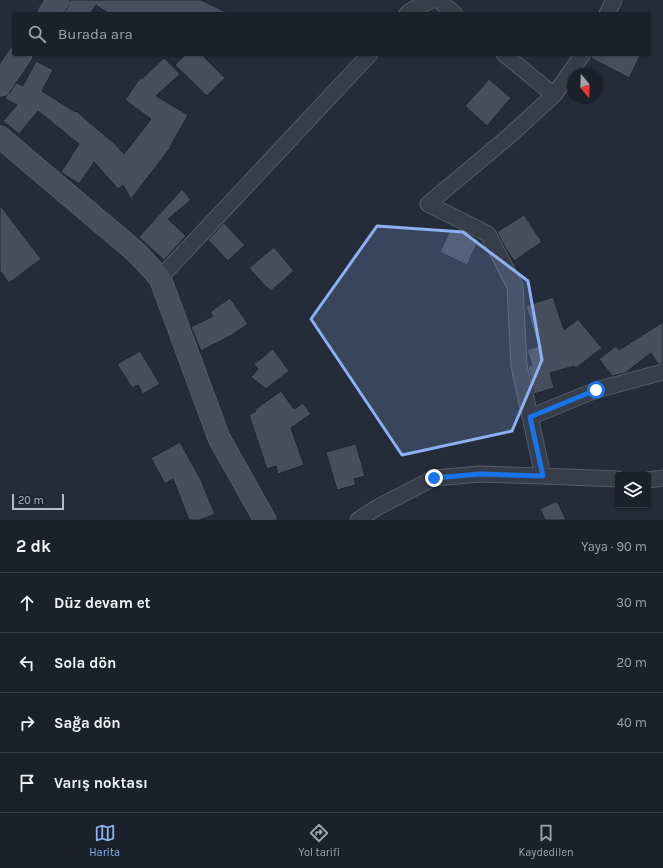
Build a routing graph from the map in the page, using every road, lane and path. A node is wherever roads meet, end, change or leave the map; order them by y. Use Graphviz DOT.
graph roads {
  1 [pos="58,0"];
  2 [pos="432,0"];
  3 [pos="438,0"];
  4 [pos="614,0"];
  5 [pos="49,12"];
  6 [pos="408,12"];
  7 [pos="453,12"];
  8 [pos="608,12"];
  9 [pos="20,56"];
  10 [pos="368,56"];
  11 [pos="506,56"];
  12 [pos="582,56"];
  13 [pos="0,85"];
  14 [pos="554,95"];
  15 [pos="0,137"];
  16 [pos="160,278"];
  17 [pos="663,372"];
  18 [pos="530,417"];
  19 [pos="543,476"];
  20 [pos="663,478"];
  21 [pos="615,479"];
  22 [pos="651,480"];
  23 [pos="264,520"];
  24 [pos="358,520"];
  1 -- 5 [label="street"];
  2 -- 6 [label="street"];
  3 -- 7 [label="street"];
  4 -- 8 [label="street"];
  9 -- 13 [label="street"];
  10 -- 16 [label="street"];
  11 -- 14 [label="street"];
  12 -- 14 [label="street"];
  14 -- 18 [label="street"];
  15 -- 16 [label="street"];
  16 -- 23 [label="street"];
  17 -- 18 [label="street"];
  18 -- 19 [label="street"];
  19 -- 21 [label="street"];
  19 -- 24 [label="street"];
  20 -- 22 [label="street"];
}
